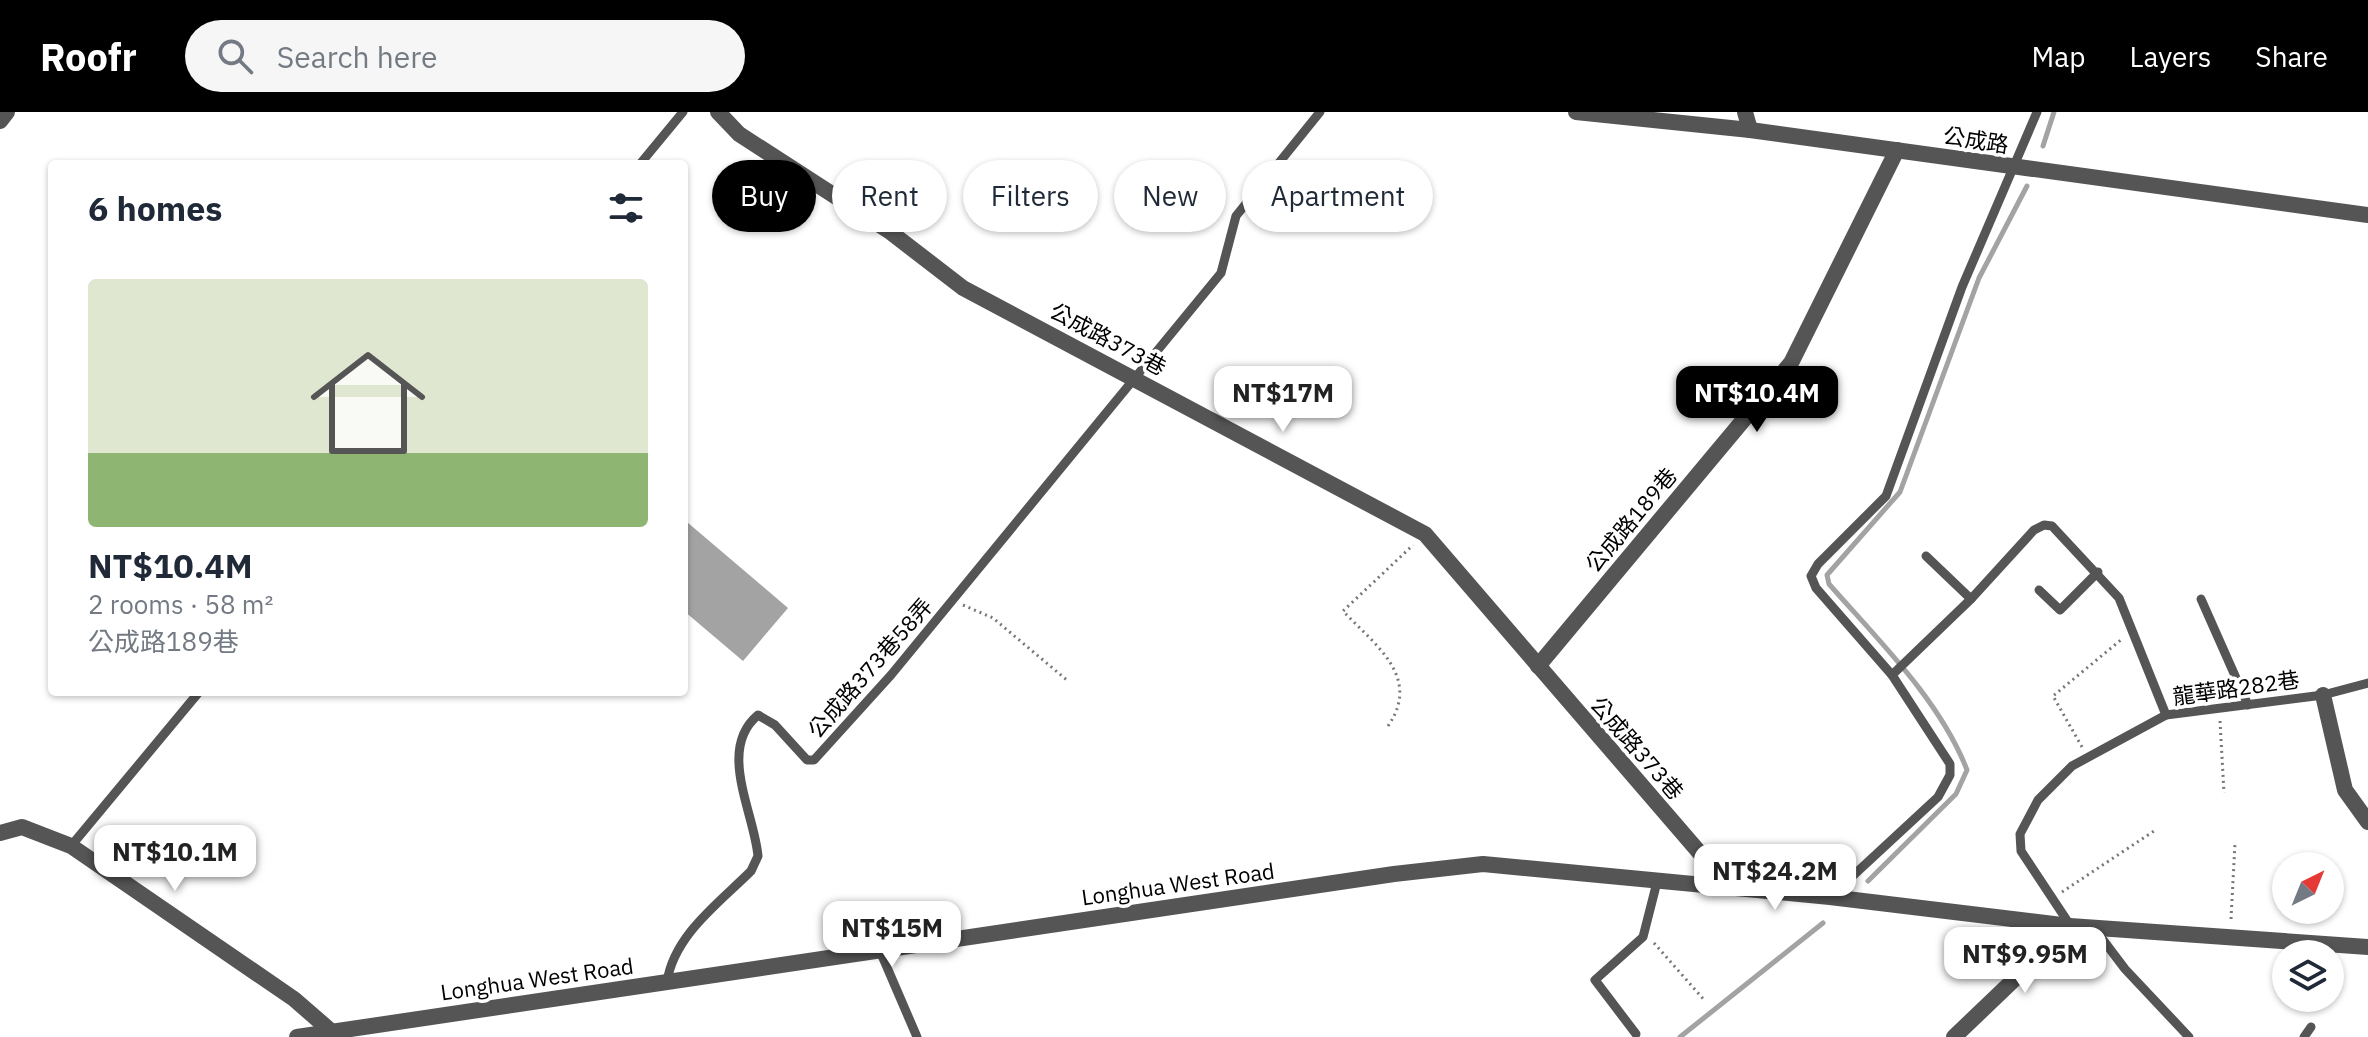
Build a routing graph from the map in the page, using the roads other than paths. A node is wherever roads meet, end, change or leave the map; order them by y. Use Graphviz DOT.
graph roads {
  1 [pos="7,112"];
  2 [pos="683,112"];
  3 [pos="718,112"];
  4 [pos="1320,112"];
  5 [pos="1576,112"];
  6 [pos="1745,112"];
  7 [pos="2037,112"];
  8 [pos="0,121"];
  9 [pos="1750,130"];
  10 [pos="1897,150"];
  11 [pos="643,160"];
  12 [pos="2014,169"];
  13 [pos="2368,215"];
  14 [pos="1135,377"];
  15 [pos="1926,556"];
  16 [pos="2098,572"];
  17 [pos="2039,590"];
  18 [pos="1971,599"];
  19 [pos="2201,599"];
  20 [pos="1538,666"];
  21 [pos="1894,673"];
  22 [pos="2368,683"];
  23 [pos="2323,695"];
  24 [pos="196,696"];
  25 [pos="2248,705"];
  26 [pos="2166,715"];
  27 [pos="2368,822"];
  28 [pos="0,833"];
  29 [pos="71,846"];
  30 [pos="1657,882"];
  31 [pos="1730,888"];
  32 [pos="1830,897"];
  33 [pos="2070,926"];
  34 [pos="2092,926"];
  35 [pos="2368,947"];
  36 [pos="880,951"];
  37 [pos="667,982"];
  38 [pos="2311,1027"];
  39 [pos="332,1032"];
  40 [pos="1636,1034"];
  41 [pos="297,1037"];
  42 [pos="917,1037"];
  43 [pos="1954,1037"];
  44 [pos="2189,1037"];
  45 [pos="2304,1037"];
  1 -- 8 [label="street"];
  2 -- 11 [label="lane"];
  3 -- 14 [label="street, 公成路373巷"];
  4 -- 14 [label="lane, 公成路373巷58弄"];
  5 -- 9 [label="street, 公成路"];
  6 -- 9 [label="street"];
  7 -- 12 [label="lane"];
  9 -- 10 [label="street, 公成路"];
  10 -- 12 [label="street, 公成路"];
  10 -- 20 [label="street, 公成路189巷"];
  12 -- 13 [label="street, 公成路"];
  12 -- 21 [label="lane"];
  14 -- 20 [label="street, 公成路373巷"];
  14 -- 37 [label="lane, 公成路373巷58弄"];
  15 -- 18 [label="lane"];
  16 -- 17 [label="lane"];
  16 -- 18 [label="lane"];
  16 -- 26 [label="lane"];
  18 -- 21 [label="lane"];
  19 -- 25 [label="lane"];
  20 -- 31 [label="street, 公成路373巷"];
  21 -- 32 [label="lane"];
  22 -- 23 [label="lane, 龍華路282巷"];
  23 -- 25 [label="lane, 龍華路282巷"];
  23 -- 27 [label="street"];
  24 -- 29 [label="lane"];
  25 -- 26 [label="lane, 龍華路282巷"];
  26 -- 33 [label="lane, 龍華路282巷"];
  28 -- 29 [label="street"];
  29 -- 39 [label="street"];
  30 -- 31 [label="street, Longhua West Road"];
  30 -- 36 [label="street, Longhua West Road"];
  30 -- 40 [label="lane"];
  31 -- 32 [label="street, Longhua West Road"];
  32 -- 33 [label="street, Longhua West Road"];
  33 -- 34 [label="street, Longhua West Road"];
  33 -- 43 [label="street"];
  34 -- 35 [label="street, Longhua West Road"];
  34 -- 44 [label="lane"];
  36 -- 37 [label="street, Longhua West Road"];
  36 -- 42 [label="lane"];
  37 -- 39 [label="street, Longhua West Road"];
  38 -- 45 [label="lane"];
  39 -- 41 [label="street, Longhua West Road"];
}
